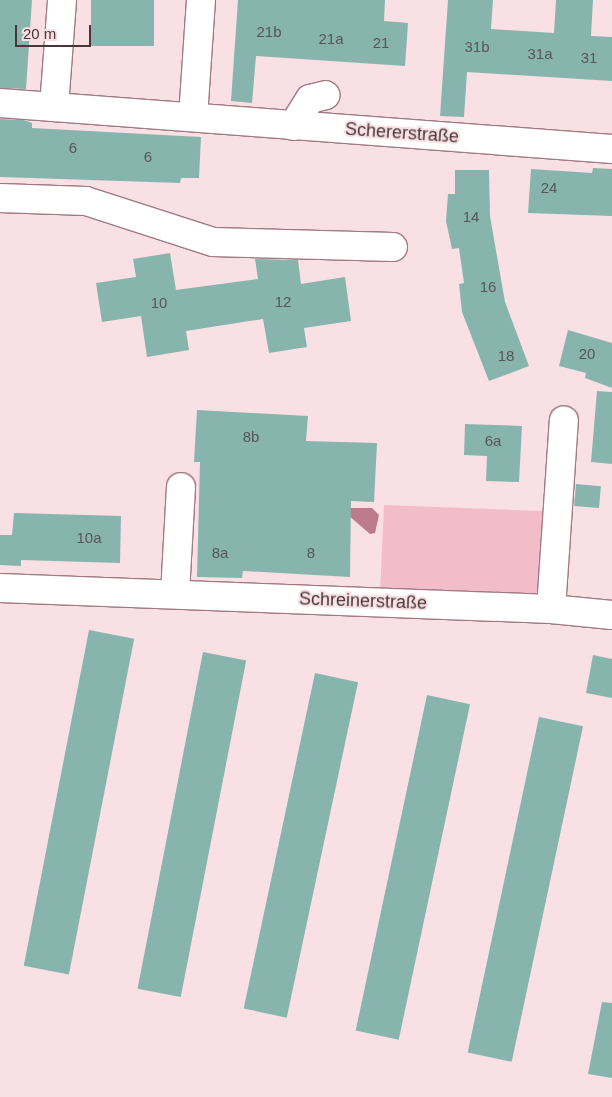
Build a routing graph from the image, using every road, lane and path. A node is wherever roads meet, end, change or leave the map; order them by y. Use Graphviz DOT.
graph roads {
  1 [pos="62,0"];
  2 [pos="200,0"];
  3 [pos="326,96"];
  4 [pos="0,103"];
  5 [pos="54,107"];
  6 [pos="193,117"];
  7 [pos="293,126"];
  8 [pos="612,149"];
  9 [pos="0,198"];
  10 [pos="393,247"];
  11 [pos="564,420"];
  12 [pos="182,487"];
  13 [pos="0,588"];
  14 [pos="175,594"];
  15 [pos="551,609"];
  16 [pos="612,615"];
  1 -- 5 [label="street"];
  2 -- 6 [label="street"];
  3 -- 7 [label="street"];
  4 -- 5 [label="street, Schererstraße"];
  5 -- 6 [label="street, Schererstraße"];
  6 -- 7 [label="street, Schererstraße"];
  7 -- 8 [label="street, Schererstraße"];
  9 -- 10 [label="street"];
  11 -- 15 [label="street"];
  12 -- 14 [label="street"];
  13 -- 14 [label="street, Schreinerstraße"];
  14 -- 15 [label="street, Schreinerstraße"];
  15 -- 16 [label="street, Schreinerstraße"];
}
